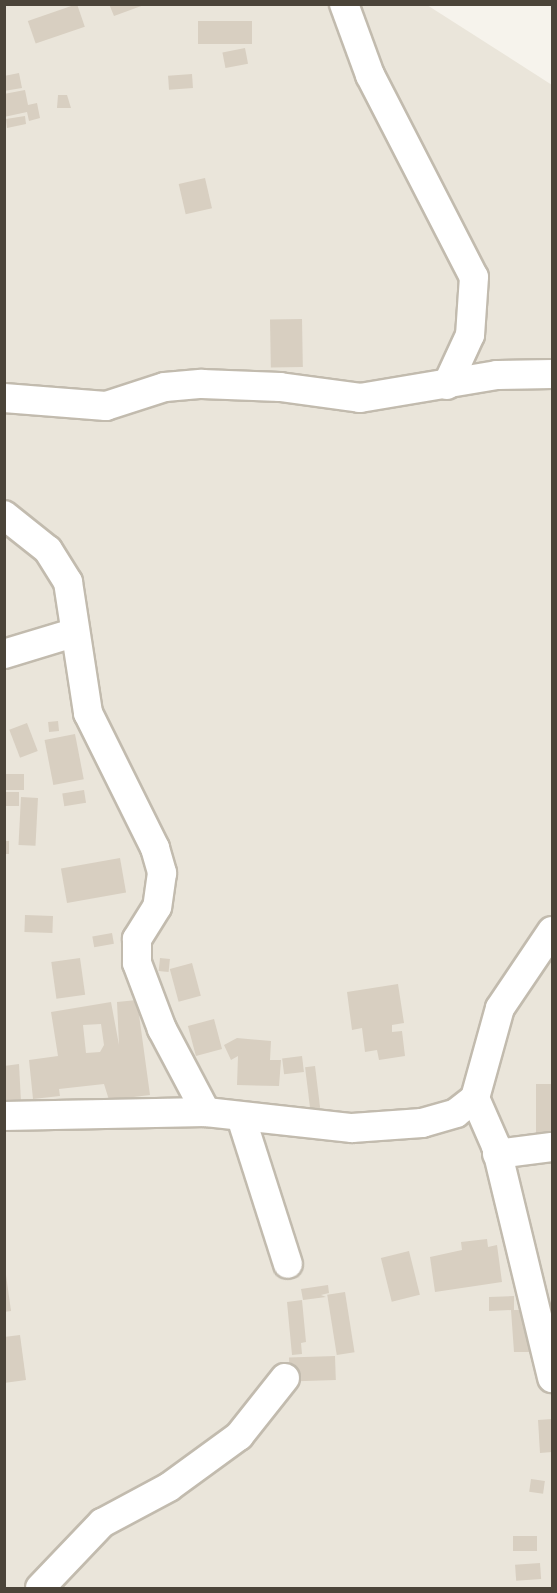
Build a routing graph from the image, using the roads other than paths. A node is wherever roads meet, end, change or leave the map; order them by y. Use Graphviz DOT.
graph roads {
  1 [pos="344,4"];
  2 [pos="552,374"];
  3 [pos="447,385"];
  4 [pos="4,398"];
  5 [pos="4,515"];
  6 [pos="73,633"];
  7 [pos="4,654"];
  8 [pos="552,931"];
  9 [pos="475,1098"];
  10 [pos="206,1112"];
  11 [pos="4,1116"];
  12 [pos="241,1117"];
  13 [pos="552,1147"];
  14 [pos="497,1154"];
  15 [pos="288,1264"];
  16 [pos="285,1378"];
  17 [pos="552,1378"];
  18 [pos="40,1588"];
  1 -- 3 [label="street"];
  2 -- 3 [label="street"];
  3 -- 4 [label="street"];
  5 -- 6 [label="street"];
  6 -- 7 [label="street"];
  6 -- 10 [label="street"];
  8 -- 9 [label="street"];
  9 -- 12 [label="street"];
  9 -- 14 [label="street"];
  10 -- 11 [label="street"];
  10 -- 12 [label="street"];
  12 -- 15 [label="street"];
  13 -- 14 [label="street"];
  14 -- 17 [label="street"];
  16 -- 18 [label="street"];
}
